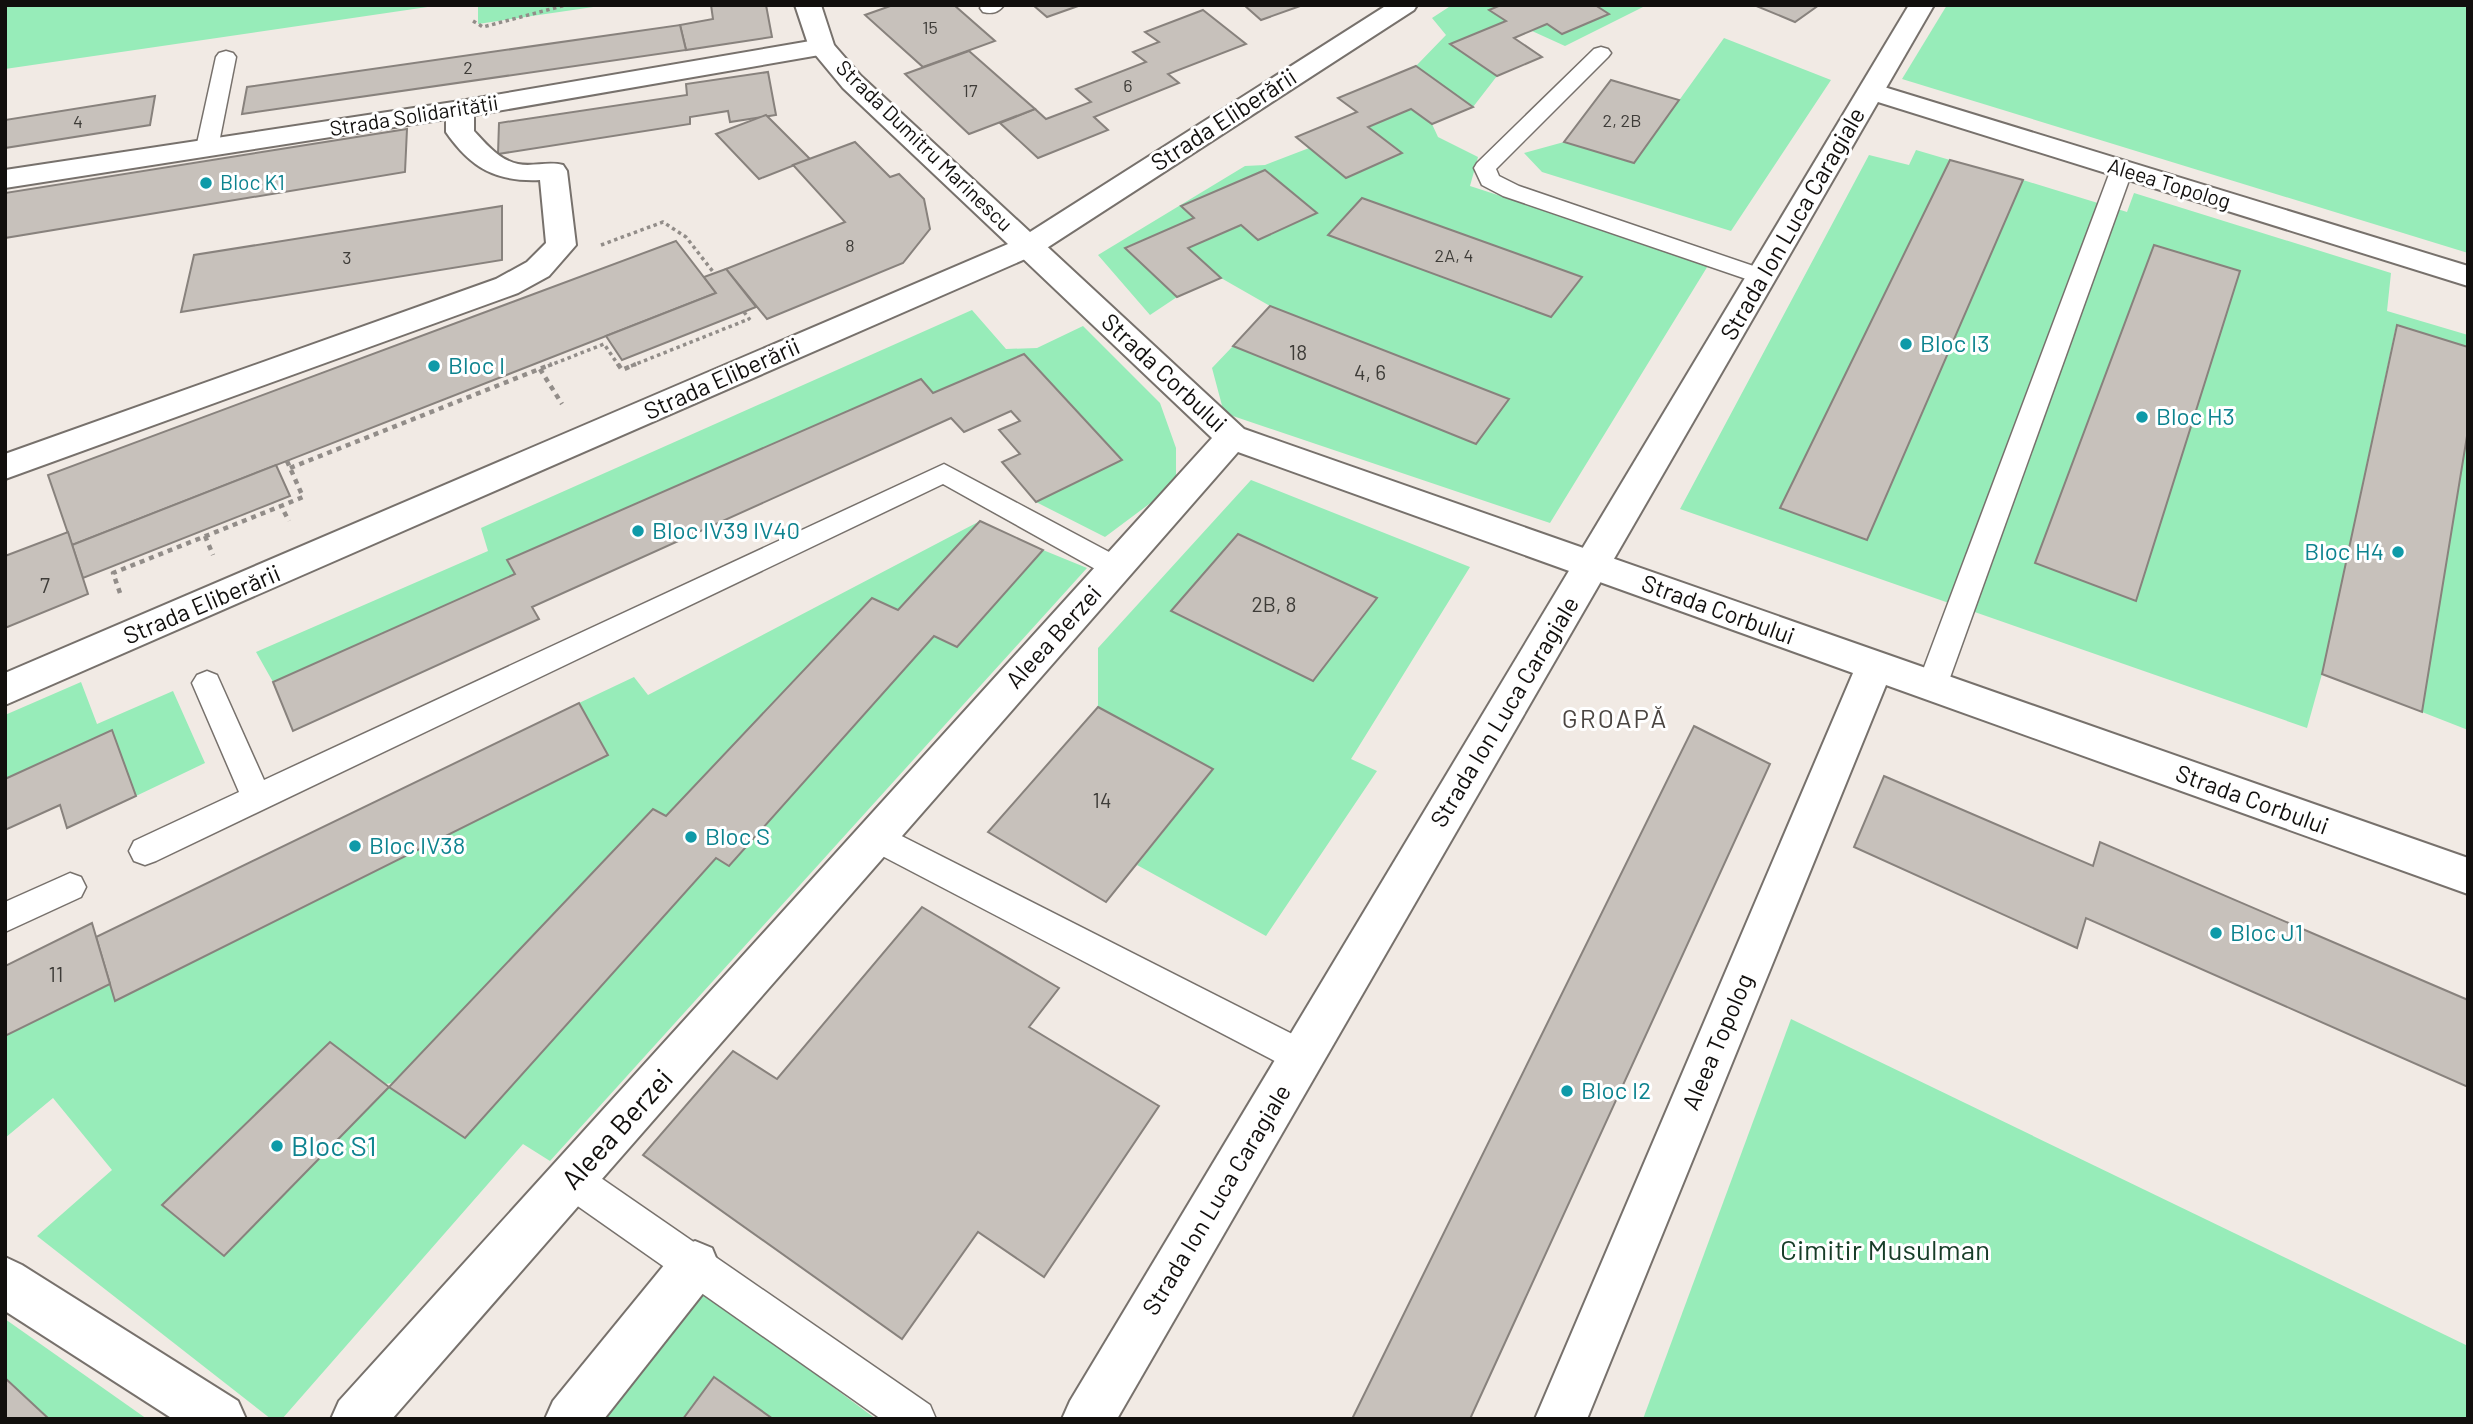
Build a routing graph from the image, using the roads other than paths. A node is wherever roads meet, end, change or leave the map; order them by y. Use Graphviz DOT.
graph roads {
  1 [pos="1405,5"];
  2 [pos="1922,5"];
  3 [pos="815,7"];
  4 [pos="822,47"];
  5 [pos="1601,53"];
  6 [pos="226,57"];
  7 [pos="1871,91"];
  8 [pos="460,109"];
  9 [pos="207,148"];
  10 [pos="2122,169"];
  11 [pos="5,179"];
  12 [pos="1028,246"];
  13 [pos="1763,276"];
  14 [pos="2468,276"];
  15 [pos="1232,437"];
  16 [pos="5,467"];
  17 [pos="1592,565"];
  18 [pos="1116,568"];
  19 [pos="1875,666"];
  20 [pos="207,683"];
  21 [pos="1931,686"];
  22 [pos="5,690"];
  23 [pos="257,799"];
  24 [pos="876,837"];
  25 [pos="145,851"];
  26 [pos="2468,876"];
  27 [pos="70,887"];
  28 [pos="5,918"];
  29 [pos="1302,1057"];
  30 [pos="572,1180"];
  31 [pos="695,1265"];
  32 [pos="5,1282"];
  33 [pos="220,1419"];
  34 [pos="356,1419"];
  35 [pos="571,1419"];
  36 [pos="916,1419"];
  37 [pos="1088,1419"];
  38 [pos="1561,1419"];
  1 -- 12 [label="street, Strada Eliberării"];
  2 -- 7 [label="street, Strada Ion Luca Caragiale"];
  3 -- 4 [label="street, Strada Dumitru Marinescu"];
  4 -- 8 [label="street, Strada Solidarității"];
  4 -- 12 [label="street, Strada Dumitru Marinescu"];
  5 -- 13 [label="lane"];
  6 -- 9 [label="lane"];
  7 -- 10 [label="street, Aleea Topolog"];
  7 -- 13 [label="street, Strada Ion Luca Caragiale"];
  8 -- 9 [label="street, Strada Solidarității"];
  8 -- 16 [label="street"];
  9 -- 11 [label="street, Strada Solidarității"];
  10 -- 14 [label="street, Aleea Topolog"];
  10 -- 21 [label="lane"];
  12 -- 15 [label="street, Strada Corbului"];
  12 -- 22 [label="street, Strada Eliberării"];
  13 -- 17 [label="street, Strada Ion Luca Caragiale"];
  15 -- 17 [label="street, Strada Corbului"];
  15 -- 18 [label="street, Aleea Berzei"];
  17 -- 19 [label="street, Strada Corbului"];
  17 -- 29 [label="street, Strada Ion Luca Caragiale"];
  18 -- 23 [label="lane"];
  18 -- 24 [label="street, Aleea Berzei"];
  19 -- 21 [label="street, Strada Corbului"];
  19 -- 38 [label="street, Aleea Topolog"];
  20 -- 23 [label="lane"];
  21 -- 26 [label="street, Strada Corbului"];
  23 -- 25 [label="lane"];
  24 -- 29 [label="lane"];
  24 -- 30 [label="street, Aleea Berzei"];
  27 -- 28 [label="lane"];
  29 -- 37 [label="street, Strada Ion Luca Caragiale"];
  30 -- 31 [label="lane"];
  30 -- 34 [label="street, Aleea Berzei"];
  31 -- 35 [label="street"];
  31 -- 36 [label="lane"];
  32 -- 33 [label="street"];
}
